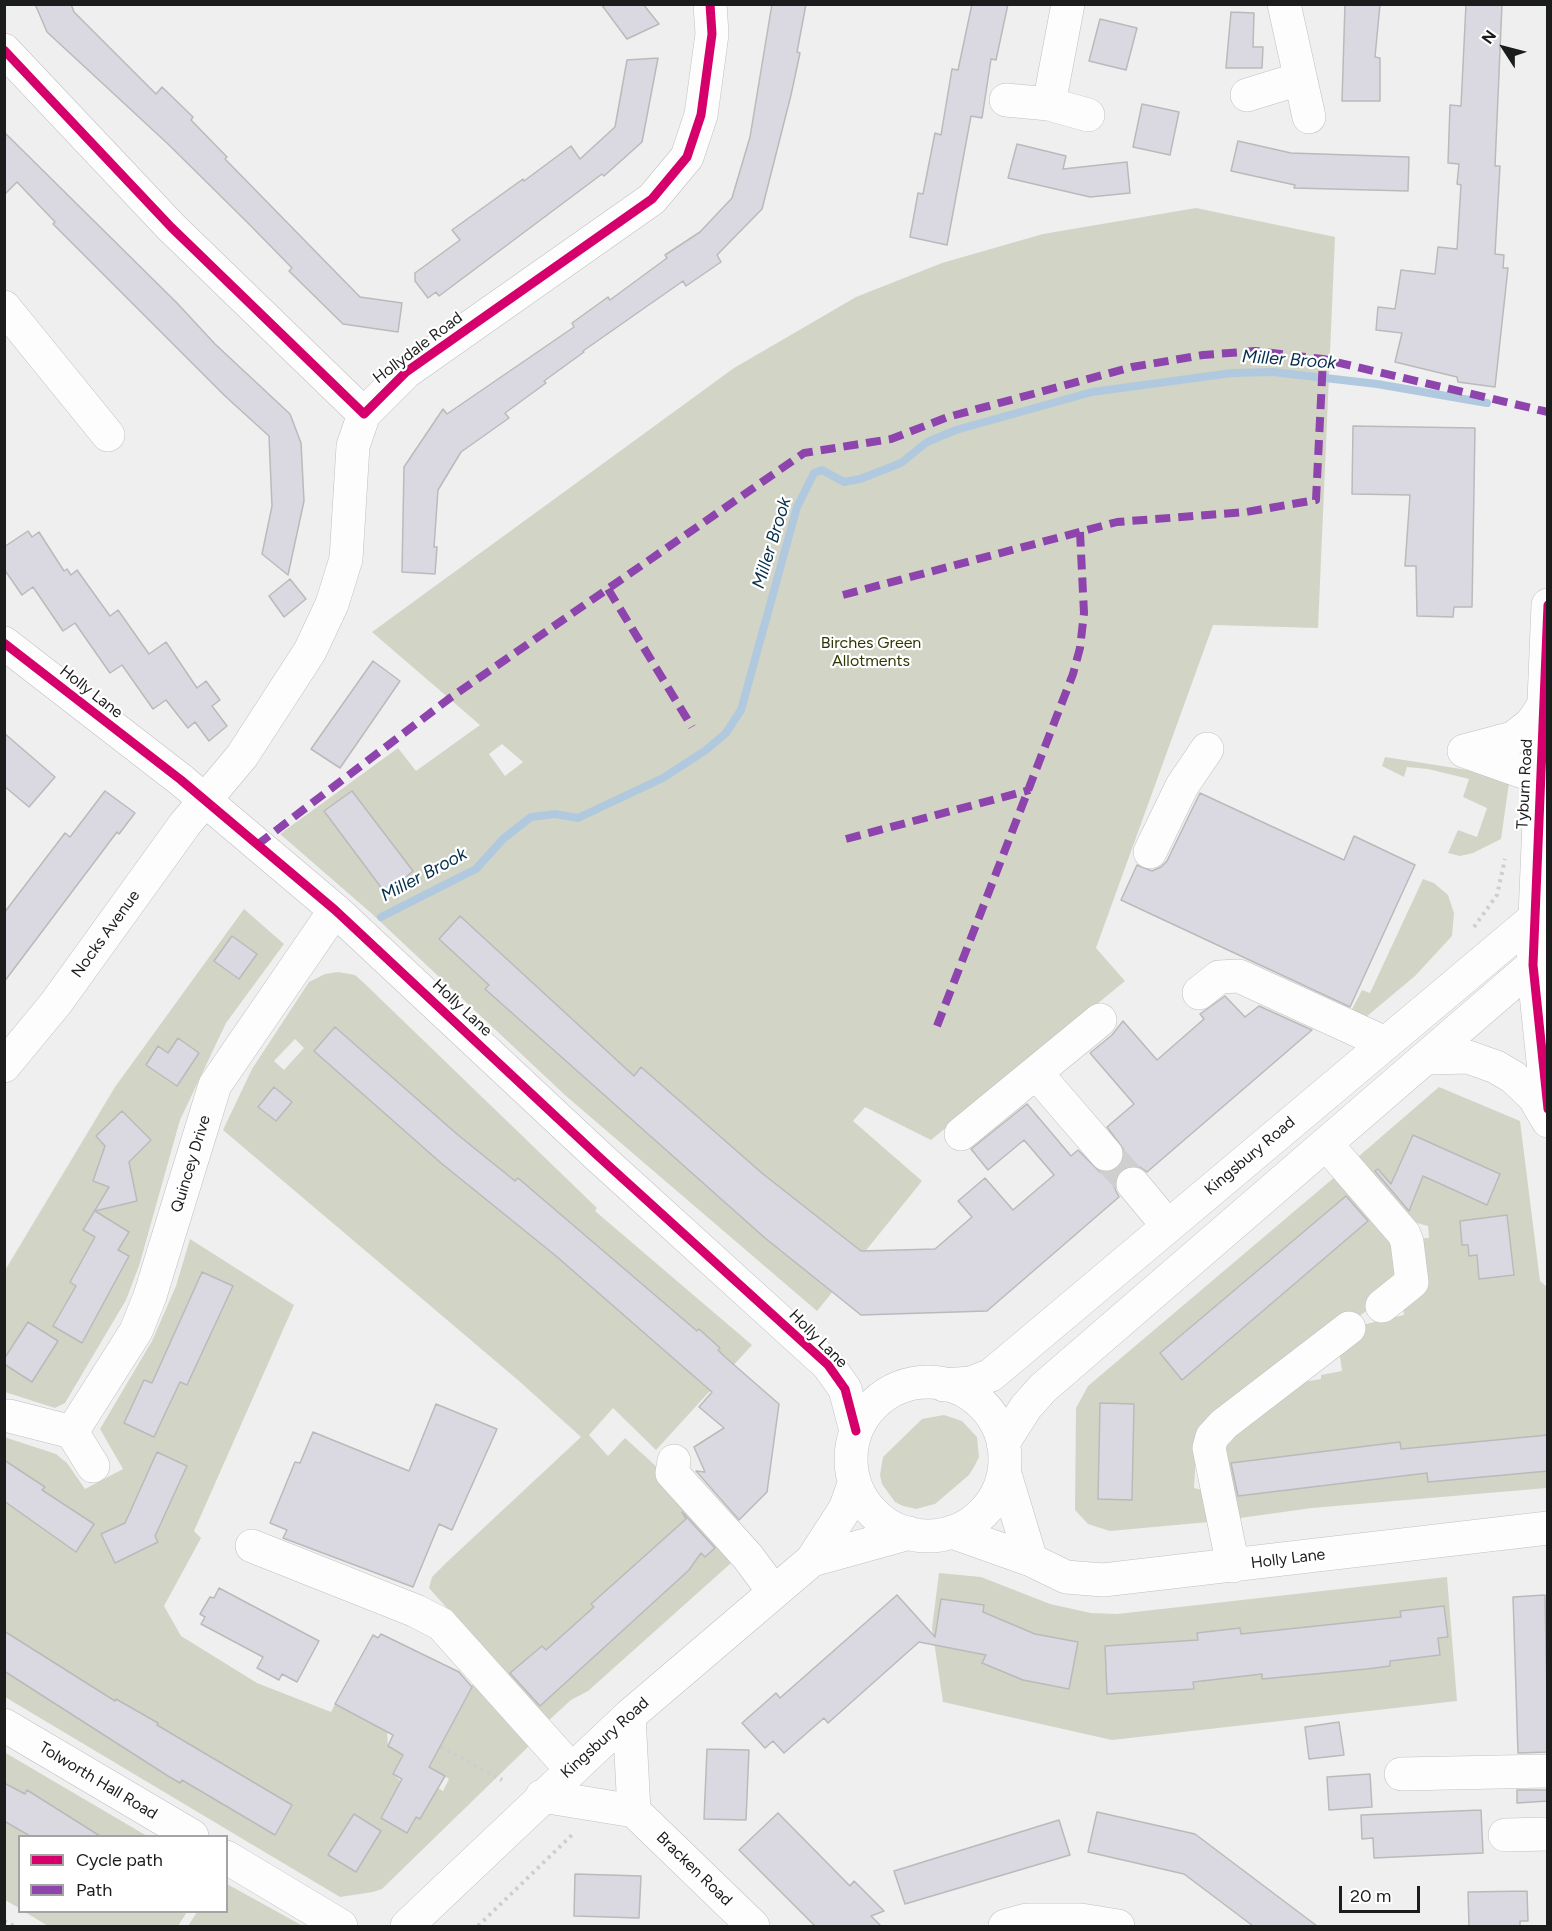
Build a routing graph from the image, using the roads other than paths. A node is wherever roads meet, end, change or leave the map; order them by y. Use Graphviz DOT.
graph roads {
  1 [pos="710,4"];
  2 [pos="1068,4"];
  3 [pos="1284,4"];
  4 [pos="4,50"];
  5 [pos="1299,79"];
  6 [pos="1247,95"];
  7 [pos="1006,100"];
  8 [pos="1049,105"];
  9 [pos="1088,115"];
  10 [pos="1309,117"];
  11 [pos="4,306"];
  12 [pos="364,414"];
  13 [pos="108,435"];
  14 [pos="1548,605"];
  15 [pos="4,643"];
  16 [pos="1544,705"];
  17 [pos="1207,749"];
  18 [pos="1544,776"];
  19 [pos="206,801"];
  20 [pos="1150,852"];
  21 [pos="335,910"];
  22 [pos="1543,920"];
  23 [pos="1540,958"];
  24 [pos="1199,993"];
  25 [pos="1100,1020"];
  26 [pos="1385,1043"];
  27 [pos="1428,1058"];
  28 [pos="4,1066"];
  29 [pos="1037,1074"];
  30 [pos="1548,1109"];
  31 [pos="1548,1121"];
  32 [pos="961,1134"];
  33 [pos="1327,1145"];
  34 [pos="1257,1151"];
  35 [pos="1106,1154"];
  36 [pos="1284,1181"];
  37 [pos="1133,1185"];
  38 [pos="1168,1226"];
  39 [pos="1382,1306"];
  40 [pos="1349,1328"];
  41 [pos="828,1365"];
  42 [pos="944,1384"];
  43 [pos="891,1392"];
  44 [pos="9,1416"];
  45 [pos="856,1431"];
  46 [pos="72,1432"];
  47 [pos="1004,1457"];
  48 [pos="674,1461"];
  49 [pos="93,1467"];
  50 [pos="854,1484"];
  51 [pos="1548,1528"];
  52 [pos="952,1532"];
  53 [pos="909,1533"];
  54 [pos="252,1546"];
  55 [pos="812,1560"];
  56 [pos="1031,1560"];
  57 [pos="1233,1566"];
  58 [pos="774,1592"];
  59 [pos="628,1716"];
  60 [pos="4,1725"];
  61 [pos="571,1769"];
  62 [pos="1548,1771"];
  63 [pos="1401,1774"];
  64 [pos="542,1797"];
  65 [pos="634,1811"];
  66 [pos="1548,1834"];
  67 [pos="190,1835"];
  68 [pos="1505,1835"];
  69 [pos="228,1858"];
  70 [pos="341,1926"];
  71 [pos="407,1926"];
  72 [pos="753,1926"];
  73 [pos="1005,1926"];
  74 [pos="1118,1926"];
  1 -- 12 [label="main road, Hollydale Road"];
  2 -- 8 [label="main road"];
  3 -- 5 [label="main road"];
  4 -- 12 [label="main road"];
  5 -- 6 [label="main road"];
  5 -- 10 [label="main road"];
  7 -- 8 [label="main road"];
  8 -- 9 [label="main road"];
  11 -- 13 [label="main road"];
  12 -- 19 [label="main road, Hollydale Road"];
  14 -- 16 [label="main road, Tyburn Road"];
  15 -- 19 [label="main road, Holly Lane"];
  16 -- 18 [label="main road, Tyburn Road"];
  16 -- 18 [label="main road"];
  17 -- 20 [label="main road"];
  18 -- 22 [label="main road, Tyburn Road"];
  19 -- 21 [label="main road, Holly Lane"];
  19 -- 28 [label="main road, Nocks Avenue"];
  21 -- 41 [label="main road, Holly Lane"];
  21 -- 46 [label="main road, Quincey Drive"];
  22 -- 23 [label="main road, Tyburn Road"];
  22 -- 26 [label="main road, Kingsbury Road"];
  23 -- 27 [label="main road"];
  23 -- 30 [label="main road, Tyburn Road"];
  24 -- 26 [label="main road"];
  25 -- 29 [label="main road"];
  26 -- 34 [label="main road, Kingsbury Road"];
  27 -- 31 [label="main road"];
  27 -- 33 [label="main road"];
  29 -- 32 [label="main road"];
  29 -- 35 [label="main road"];
  33 -- 36 [label="main road"];
  33 -- 39 [label="main road"];
  34 -- 36 [label="main road"];
  34 -- 38 [label="main road, Kingsbury Road"];
  36 -- 47 [label="main road"];
  37 -- 38 [label="main road"];
  38 -- 42 [label="main road, Kingsbury Road"];
  40 -- 57 [label="main road"];
  41 -- 43 [label="main road, Holly Lane"];
  41 -- 45 [label="main road, Holly Lane"];
  42 -- 43 [label="main road"];
  42 -- 47 [label="main road"];
  43 -- 45 [label="main road"];
  44 -- 46 [label="main road"];
  45 -- 50 [label="main road"];
  46 -- 49 [label="main road"];
  47 -- 52 [label="main road"];
  47 -- 56 [label="main road"];
  48 -- 58 [label="main road"];
  50 -- 53 [label="main road"];
  50 -- 55 [label="main road, Kingsbury Road"];
  51 -- 57 [label="main road, Holly Lane"];
  52 -- 53 [label="main road"];
  52 -- 56 [label="main road, Holly Lane"];
  53 -- 55 [label="main road, Kingsbury Road"];
  54 -- 61 [label="main road"];
  55 -- 58 [label="main road, Kingsbury Road"];
  56 -- 57 [label="main road, Holly Lane"];
  58 -- 59 [label="main road, Kingsbury Road"];
  59 -- 61 [label="main road, Kingsbury Road"];
  59 -- 65 [label="main road"];
  60 -- 67 [label="main road, Tolworth Hall Road"];
  61 -- 64 [label="main road, Kingsbury Road"];
  62 -- 63 [label="main road"];
  64 -- 65 [label="main road"];
  64 -- 71 [label="main road, Kingsbury Road"];
  65 -- 72 [label="main road, Bracken Road"];
  66 -- 68 [label="main road"];
  69 -- 70 [label="main road"];
  73 -- 74 [label="main road"];
}
